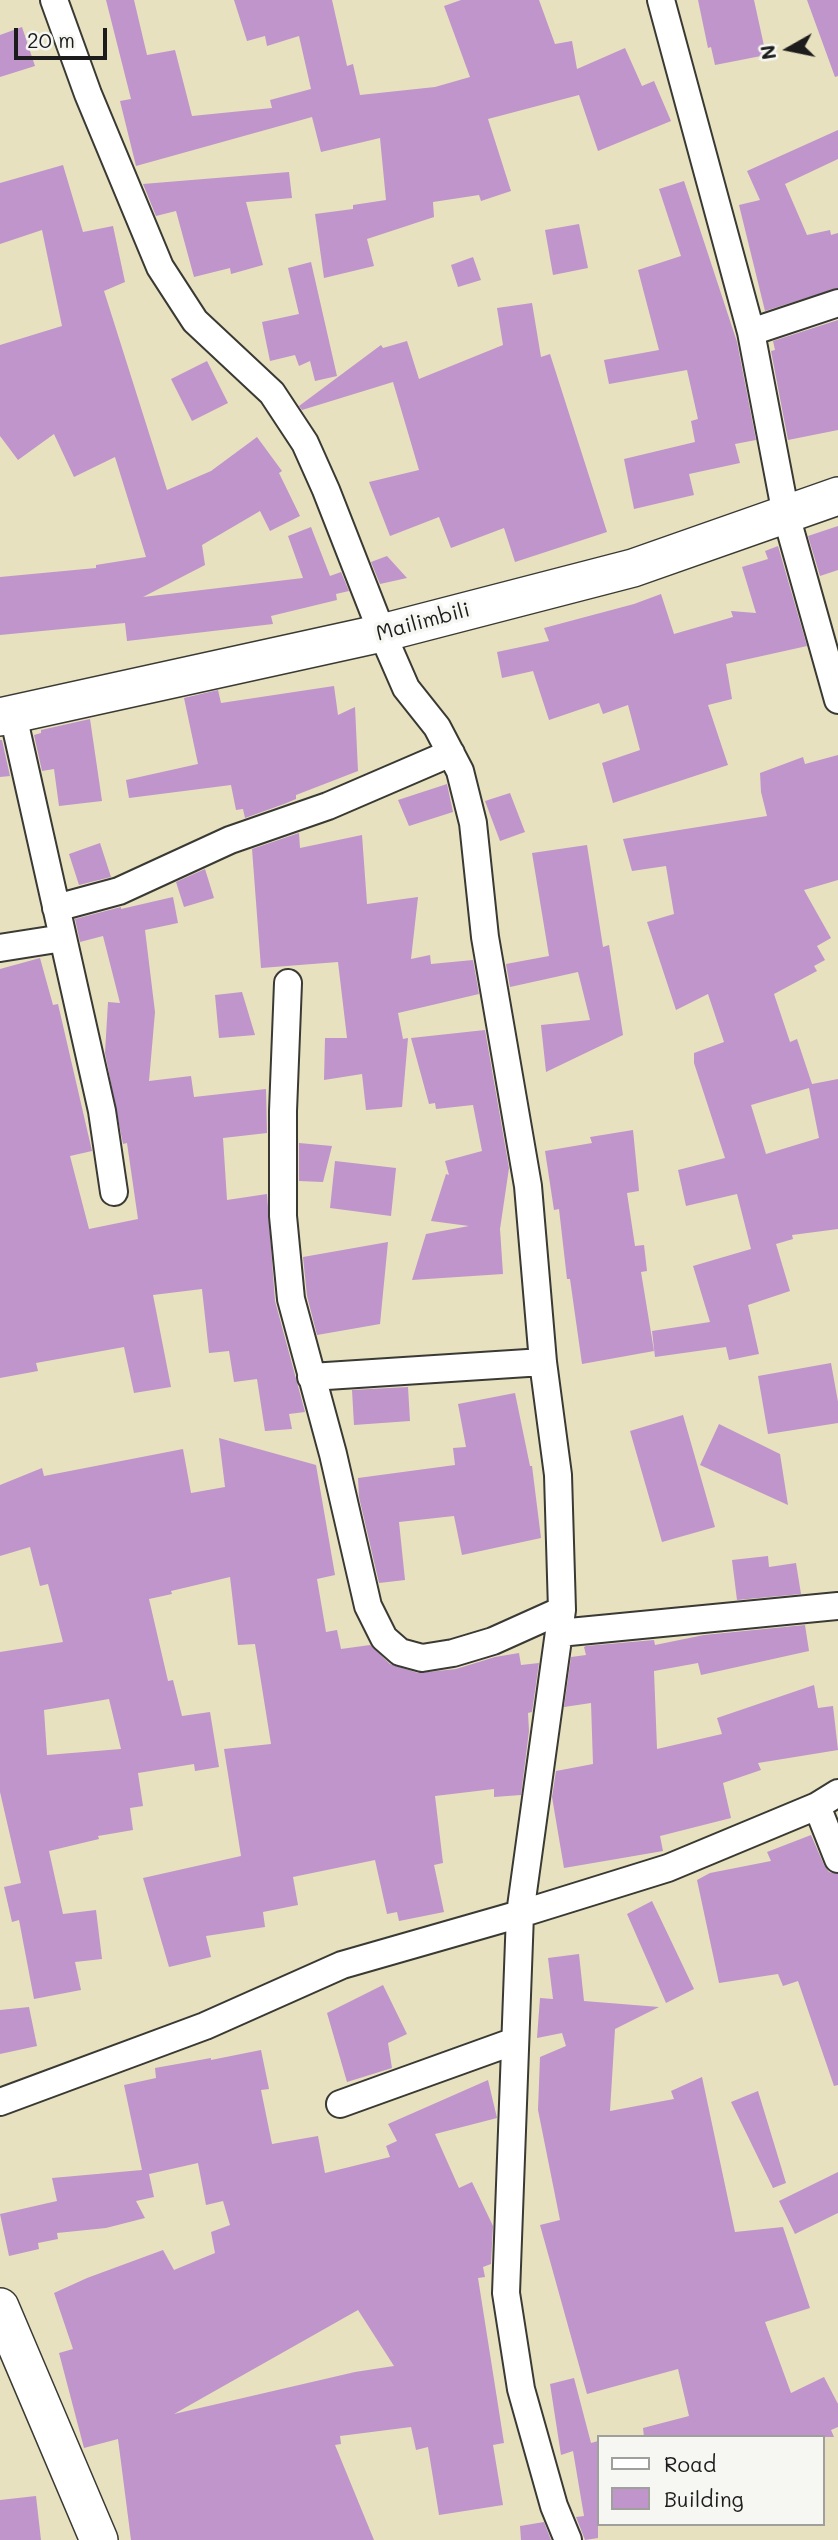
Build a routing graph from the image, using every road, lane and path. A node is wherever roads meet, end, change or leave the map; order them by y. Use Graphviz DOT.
graph roads {
  1 [pos="54,0"];
  2 [pos="661,0"];
  3 [pos="838,303"];
  4 [pos="751,332"];
  5 [pos="838,496"];
  6 [pos="786,515"];
  7 [pos="382,633"];
  8 [pos="838,700"];
  9 [pos="6,716"];
  10 [pos="451,753"];
  11 [pos="56,908"];
  12 [pos="63,938"];
  13 [pos="0,948"];
  14 [pos="288,983"];
  15 [pos="114,1192"];
  16 [pos="543,1362"];
  17 [pos="311,1377"];
  18 [pos="838,1606"];
  19 [pos="561,1622"];
  20 [pos="827,1799"];
  21 [pos="838,1859"];
  22 [pos="520,1914"];
  23 [pos="515,2041"];
  24 [pos="0,2102"];
  25 [pos="340,2104"];
  26 [pos="0,2307"];
  27 [pos="99,2540"];
  28 [pos="568,2540"];
  1 -- 7 [label="street"];
  2 -- 4 [label="street"];
  3 -- 4 [label="street"];
  4 -- 6 [label="street"];
  5 -- 6 [label="street, Mailimbili"];
  6 -- 7 [label="street, Mailimbili"];
  6 -- 8 [label="street"];
  7 -- 9 [label="street, Mailimbili"];
  7 -- 10 [label="street"];
  9 -- 11 [label="street"];
  10 -- 11 [label="street"];
  10 -- 16 [label="street"];
  11 -- 12 [label="street"];
  12 -- 13 [label="street"];
  12 -- 15 [label="street"];
  14 -- 17 [label="street"];
  16 -- 17 [label="street"];
  16 -- 19 [label="street"];
  17 -- 19 [label="street"];
  18 -- 19 [label="street"];
  19 -- 22 [label="street"];
  20 -- 21 [label="street"];
  20 -- 22 [label="street"];
  22 -- 23 [label="street"];
  22 -- 24 [label="street"];
  23 -- 25 [label="street"];
  23 -- 28 [label="street"];
  26 -- 27 [label="street"];
}
